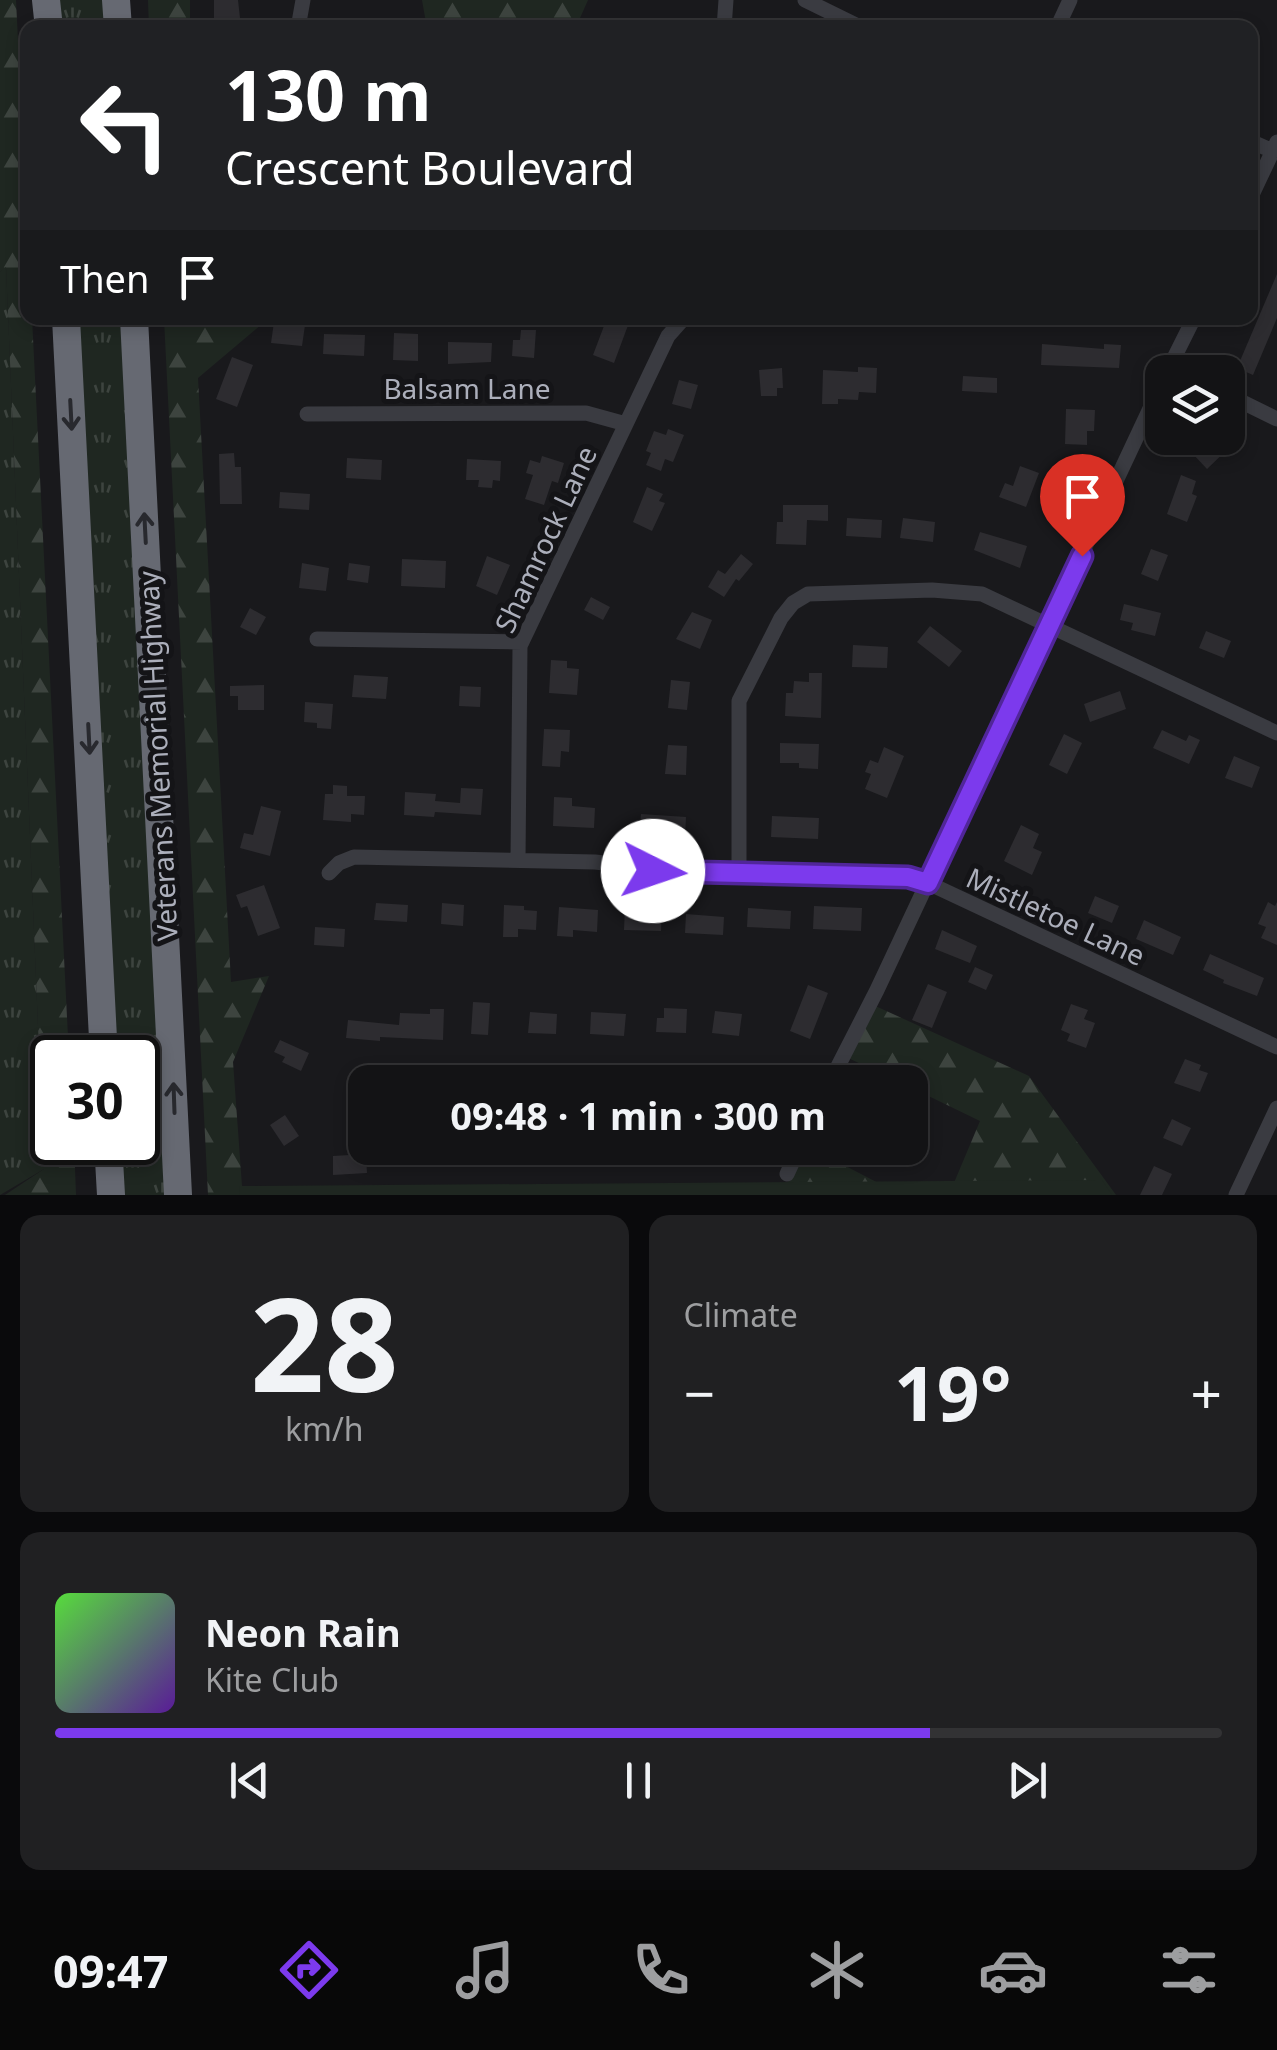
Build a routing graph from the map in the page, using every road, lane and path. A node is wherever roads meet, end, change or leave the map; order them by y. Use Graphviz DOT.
graph roads {
  1 [pos="804,0"];
  2 [pos="845,20"];
  3 [pos="1275,147"];
  4 [pos="1258,182"];
  5 [pos="66,325"];
  6 [pos="134,325"];
  7 [pos="678,325"];
  8 [pos="1191,325"];
  9 [pos="1178,355"];
  10 [pos="1245,403"];
  11 [pos="307,414"];
  12 [pos="1277,419"];
  13 [pos="626,424"];
  14 [pos="1145,426"];
  15 [pos="1049,625"];
  16 [pos="318,640"];
  17 [pos="522,642"];
  18 [pos="1277,733"];
  19 [pos="518,860"];
  20 [pos="329,873"];
  21 [pos="739,875"];
  22 [pos="928,883"];
  23 [pos="103,1035"];
  24 [pos="1277,1047"];
  25 [pos="837,1065"];
  26 [pos="1277,1108"];
  27 [pos="109,1165"];
  28 [pos="791,1165"];
  29 [pos="787,1174"];
  30 [pos="111,1195"];
  31 [pos="178,1195"];
  32 [pos="1236,1195"];
  1 -- 2 [label="street"];
  3 -- 4 [label="street"];
  5 -- 23 [label="highway, one-way"];
  31 -- 6 [label="highway, Veterans Memorial Highway, one-way"];
  7 -- 13 [label="street, Shamrock Lane"];
  8 -- 9 [label="street"];
  10 -- 12 [label="street"];
  11 -- 13 [label="street, Balsam Lane"];
  13 -- 17 [label="street, Shamrock Lane"];
  14 -- 15 [label="street"];
  15 -- 18 [label="street"];
  15 -- 21 [label="street"];
  15 -- 22 [label="street"];
  16 -- 17 [label="street"];
  17 -- 19 [label="street, Shamrock Lane"];
  19 -- 20 [label="street, Mistletoe Lane"];
  19 -- 21 [label="street, Mistletoe Lane"];
  21 -- 22 [label="street, Mistletoe Lane"];
  22 -- 24 [label="street, Mistletoe Lane"];
  22 -- 25 [label="street"];
  26 -- 32 [label="street"];
  27 -- 30 [label="highway"];
  28 -- 29 [label="street"];
}
